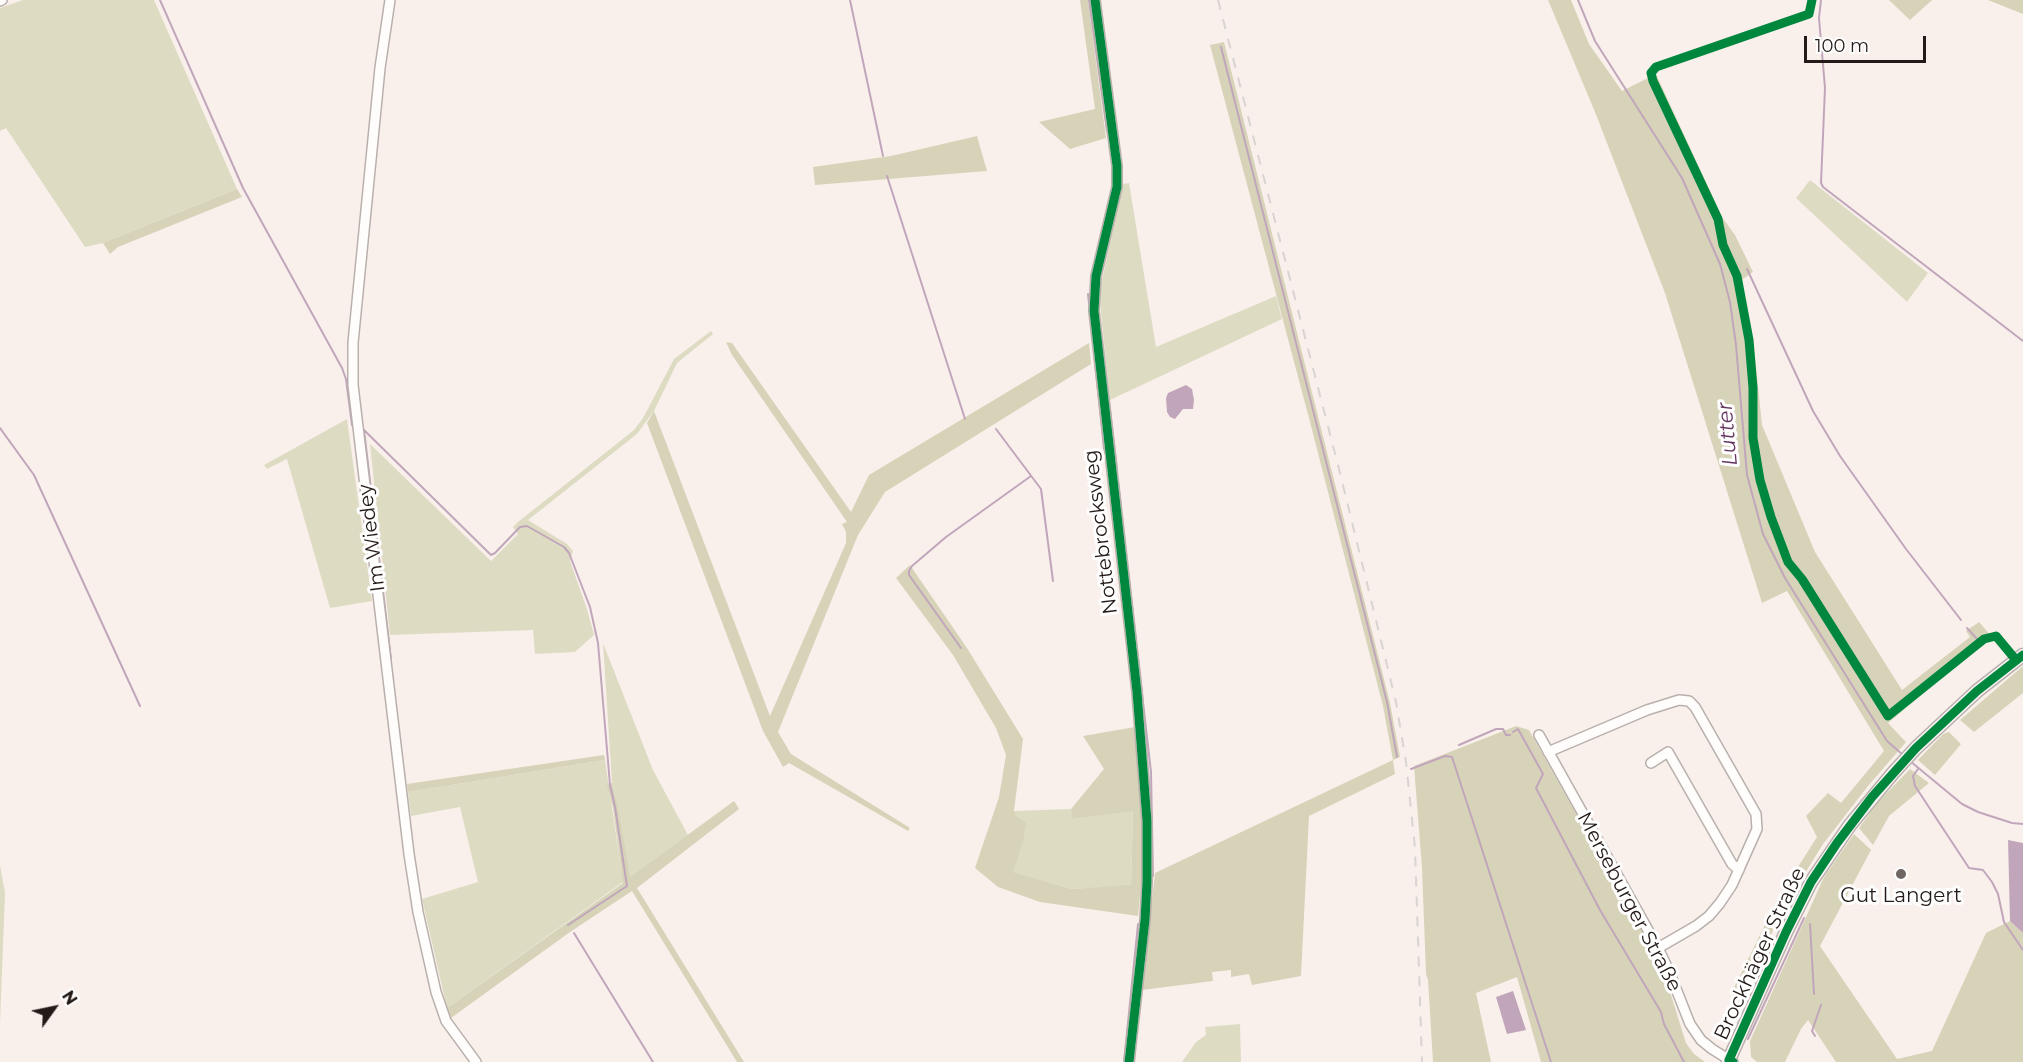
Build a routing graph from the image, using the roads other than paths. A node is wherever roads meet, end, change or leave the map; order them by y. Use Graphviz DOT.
graph roads {
  1 [pos="390,0"];
  2 [pos="1095,0"];
  3 [pos="2023,655"];
  4 [pos="1539,735"];
  5 [pos="1548,752"];
  6 [pos="1651,762"];
  7 [pos="1739,870"];
  8 [pos="1658,948"];
  9 [pos="1730,1061"];
  10 [pos="476,1062"];
  11 [pos="1129,1062"];
  1 -- 10 [label="street, Im Wiedey"];
  2 -- 11 [label="street, Nottebrocksweg"];
  3 -- 9 [label="main road, Brockhäger Straße"];
  4 -- 5 [label="street, Merseburger Straße"];
  5 -- 7 [label="street"];
  5 -- 8 [label="street, Merseburger Straße"];
  6 -- 7 [label="street"];
  7 -- 8 [label="street"];
  8 -- 9 [label="street, Merseburger Straße"];
}
